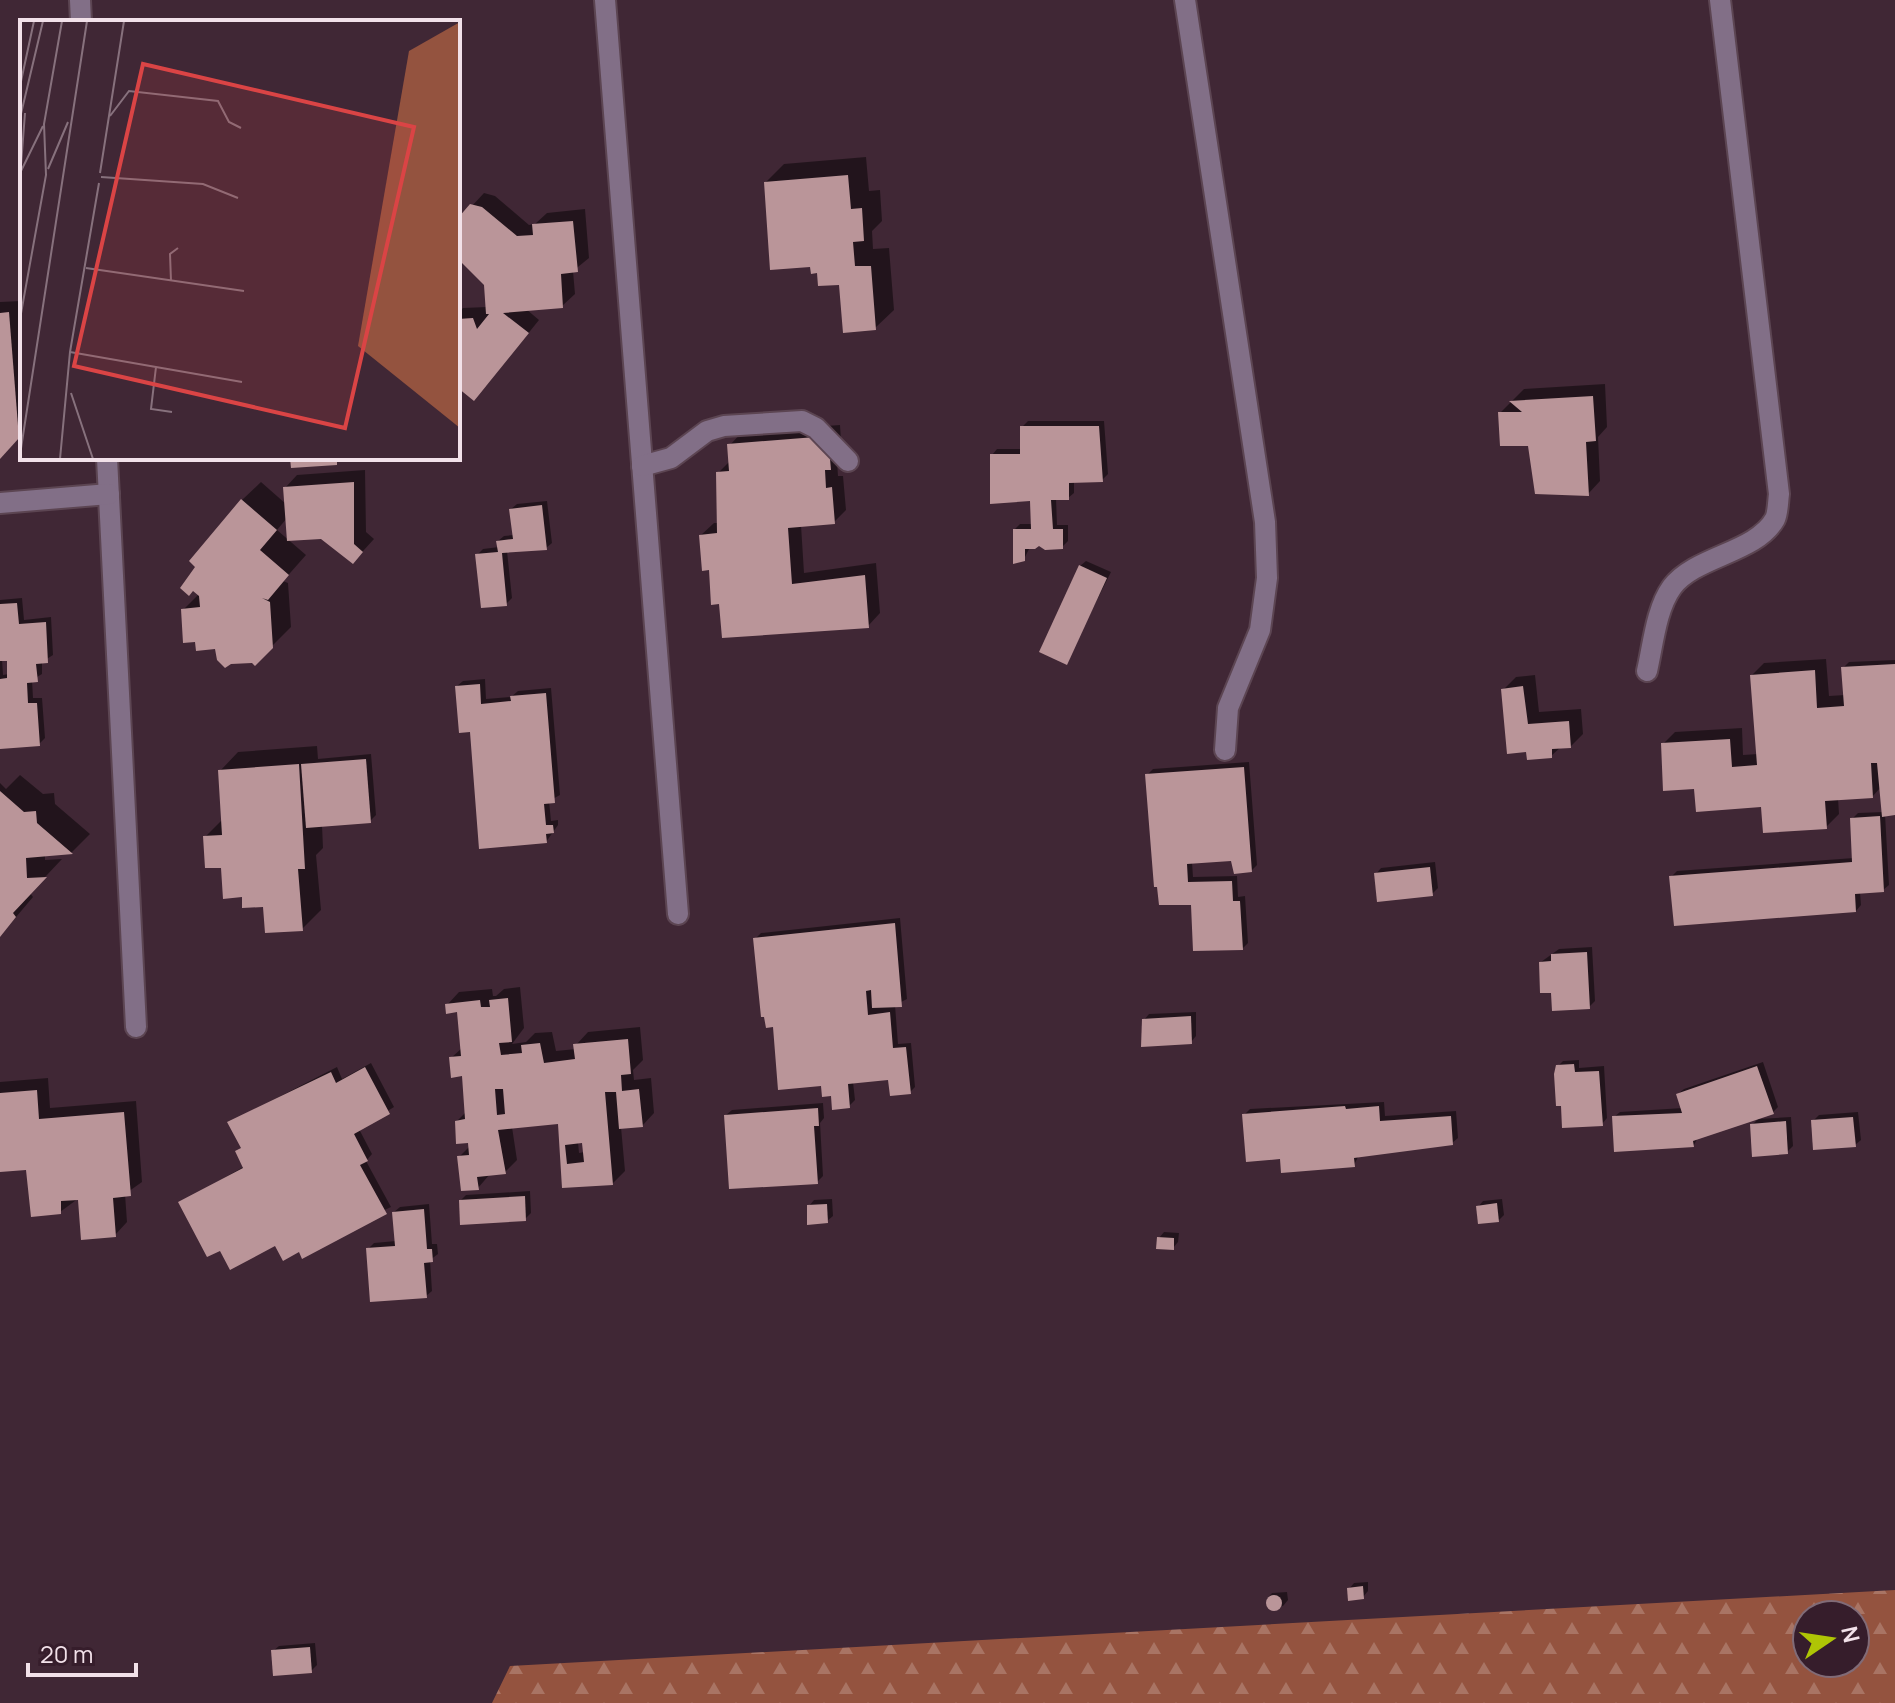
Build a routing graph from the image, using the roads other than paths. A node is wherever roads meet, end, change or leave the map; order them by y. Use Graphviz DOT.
graph roads {
  1 [pos="80,0"];
  2 [pos="605,0"];
  3 [pos="1185,0"];
  4 [pos="1720,0"];
  5 [pos="81,20"];
  6 [pos="107,460"];
  7 [pos="848,461"];
  8 [pos="642,466"];
  9 [pos="109,494"];
  10 [pos="0,503"];
  11 [pos="1647,671"];
  12 [pos="1225,750"];
  13 [pos="678,914"];
  14 [pos="136,1027"];
  1 -- 5 [label="street"];
  2 -- 8 [label="street"];
  3 -- 12 [label="street"];
  4 -- 11 [label="street"];
  6 -- 9 [label="street"];
  7 -- 8 [label="street"];
  8 -- 13 [label="street"];
  9 -- 10 [label="street"];
  9 -- 14 [label="street"];
}
